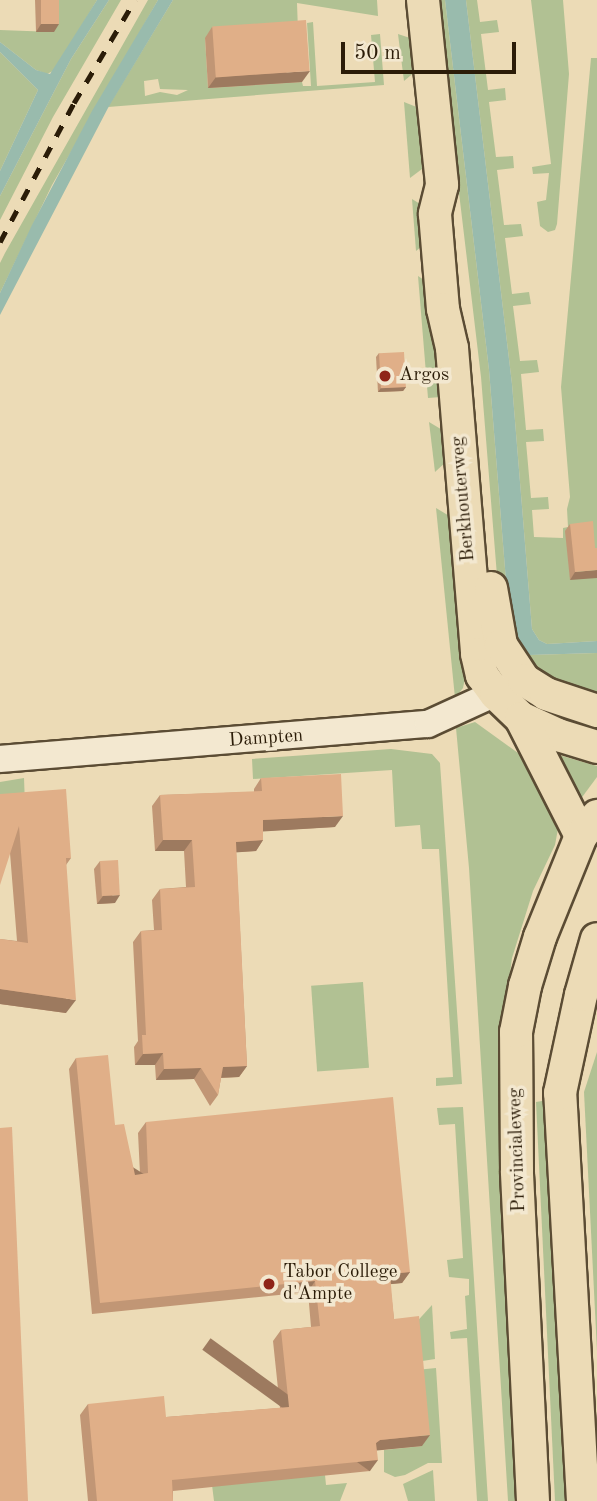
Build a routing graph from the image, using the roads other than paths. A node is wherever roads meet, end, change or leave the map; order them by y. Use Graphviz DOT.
graph roads {
  1 [pos="423,0"];
  2 [pos="510,687"];
  3 [pos="597,712"];
  4 [pos="521,718"];
  5 [pos="597,747"];
  6 [pos="0,759"];
  7 [pos="589,826"];
  8 [pos="597,939"];
  9 [pos="533,1501"];
  10 [pos="583,1501"];
  1 -- 2 [label="main road, Berkhouterweg"];
  2 -- 3 [label="main road, Berkhouterweg"];
  2 -- 4 [label="main road, Berkhouterweg"];
  2 -- 6 [label="street, Dampten"];
  4 -- 5 [label="main road, Berkhouterweg"];
  4 -- 7 [label="main road"];
  7 -- 9 [label="main road, Provincialeweg"];
  8 -- 10 [label="main road"];
}
